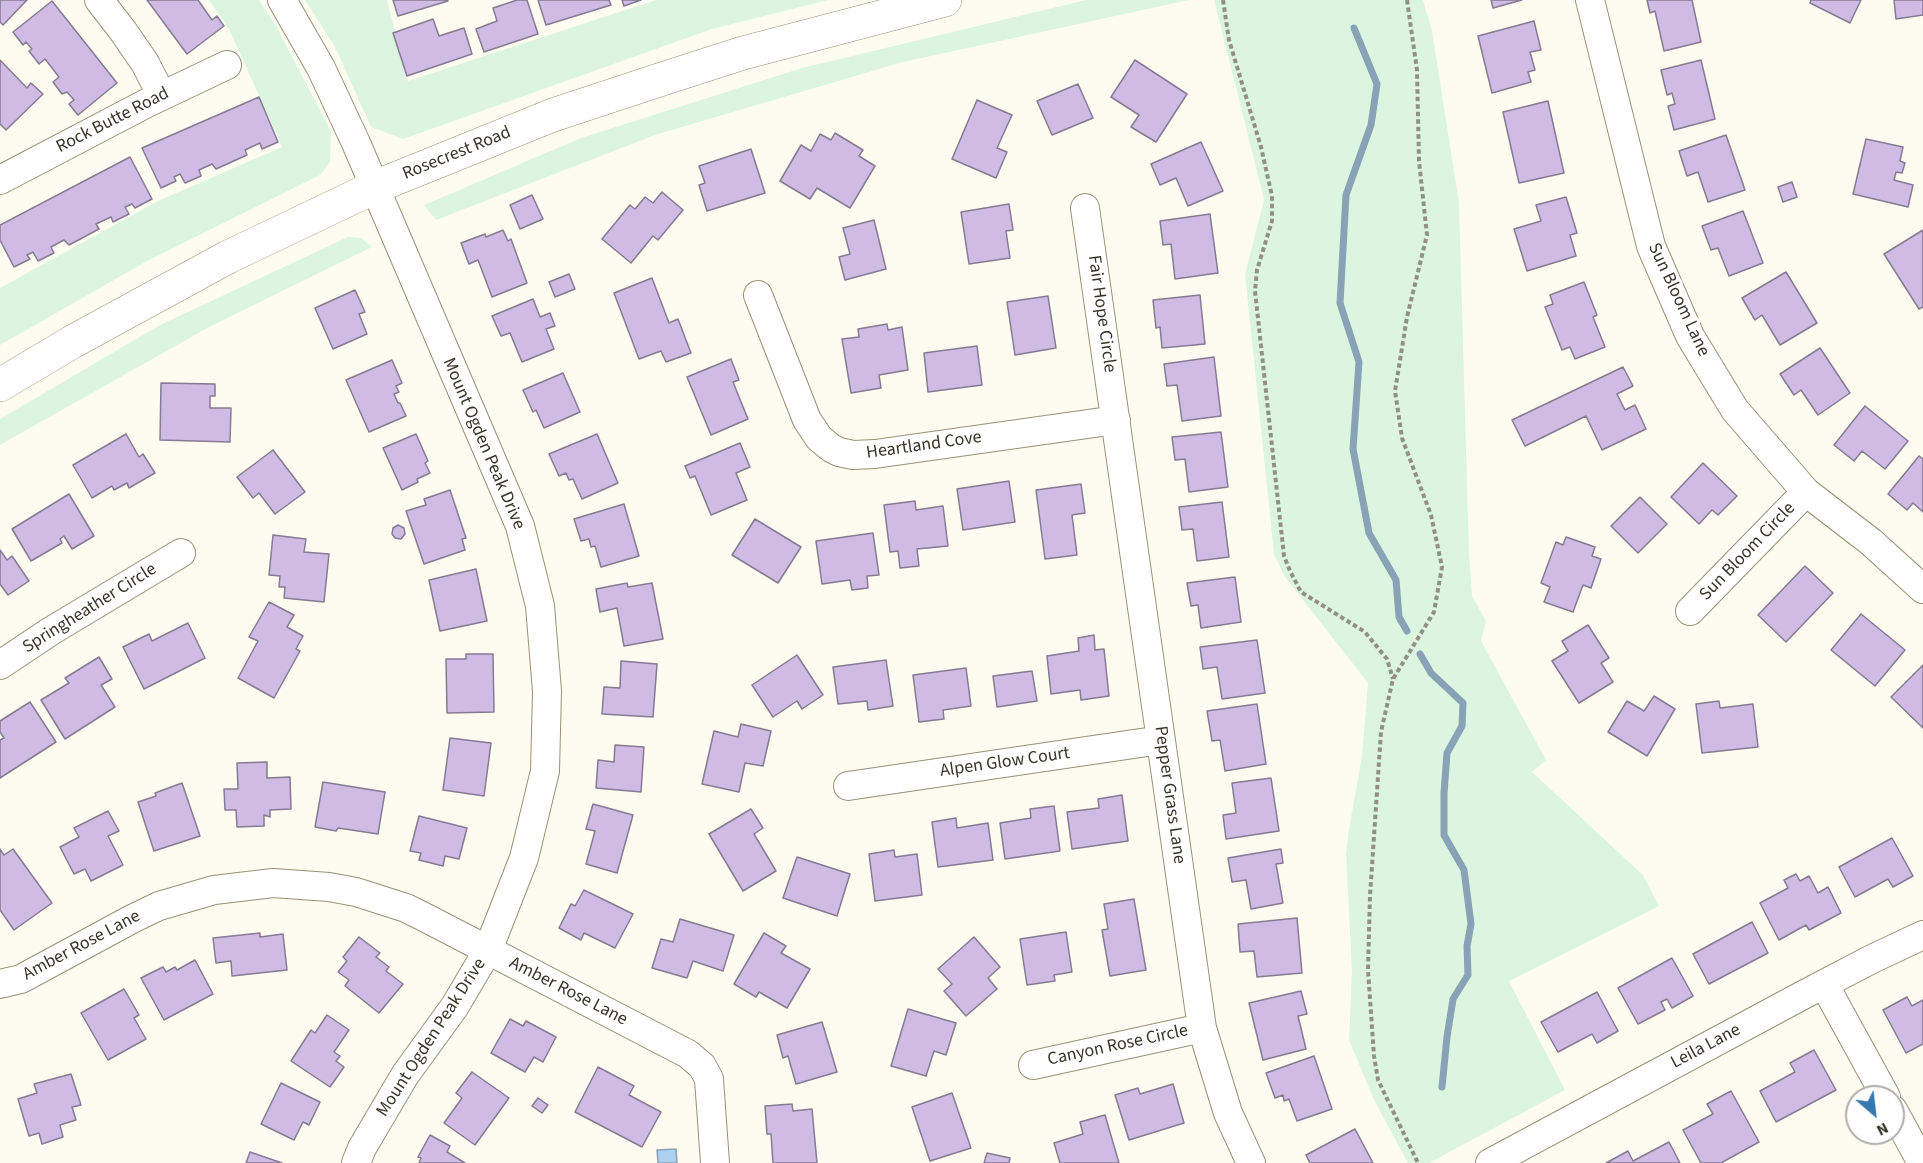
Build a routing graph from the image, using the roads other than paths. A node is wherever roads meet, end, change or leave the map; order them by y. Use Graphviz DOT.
graph roads {
  1 [pos="99,0"];
  2 [pos="282,0"];
  3 [pos="945,0"];
  4 [pos="1590,0"];
  5 [pos="227,65"];
  6 [pos="162,96"];
  7 [pos="0,180"];
  8 [pos="375,187"];
  9 [pos="1085,208"];
  10 [pos="758,295"];
  11 [pos="0,385"];
  12 [pos="1116,420"];
  13 [pos="1806,492"];
  14 [pos="181,553"];
  15 [pos="1923,589"];
  16 [pos="1690,611"];
  17 [pos="0,665"];
  18 [pos="1161,741"];
  19 [pos="848,786"];
  20 [pos="1923,935"];
  21 [pos="488,950"];
  22 [pos="0,984"];
  23 [pos="1824,984"];
  24 [pos="1202,1028"];
  25 [pos="1033,1065"];
  26 [pos="1879,1085"];
  27 [pos="1905,1132"];
  28 [pos="356,1163"];
  29 [pos="715,1163"];
  30 [pos="1251,1163"];
  31 [pos="1490,1163"];
  32 [pos="1922,1163"];
  1 -- 6 [label="street"];
  2 -- 8 [label="street, Mount Ogden Peak Drive"];
  3 -- 8 [label="main road, Rosecrest Road"];
  4 -- 13 [label="street, Sun Bloom Lane"];
  5 -- 6 [label="street, Rock Butte Road"];
  6 -- 7 [label="street, Rock Butte Road"];
  8 -- 11 [label="main road, Rosecrest Road"];
  8 -- 21 [label="street, Mount Ogden Peak Drive"];
  9 -- 12 [label="street, Fair Hope Circle"];
  10 -- 12 [label="street, Heartland Cove"];
  12 -- 18 [label="street, Pepper Grass Lane"];
  13 -- 15 [label="street, Sun Bloom Lane"];
  13 -- 16 [label="street, Sun Bloom Circle"];
  14 -- 17 [label="street, Springheather Circle"];
  18 -- 19 [label="street, Alpen Glow Court"];
  18 -- 24 [label="street, Pepper Grass Lane"];
  20 -- 23 [label="street, Leila Lane"];
  21 -- 22 [label="street, Amber Rose Lane"];
  21 -- 28 [label="street, Mount Ogden Peak Drive"];
  21 -- 29 [label="street, Amber Rose Lane"];
  23 -- 26 [label="street"];
  23 -- 31 [label="street, Leila Lane"];
  24 -- 25 [label="street, Canyon Rose Circle"];
  24 -- 30 [label="street, Pepper Grass Lane"];
  27 -- 32 [label="street"];
}
